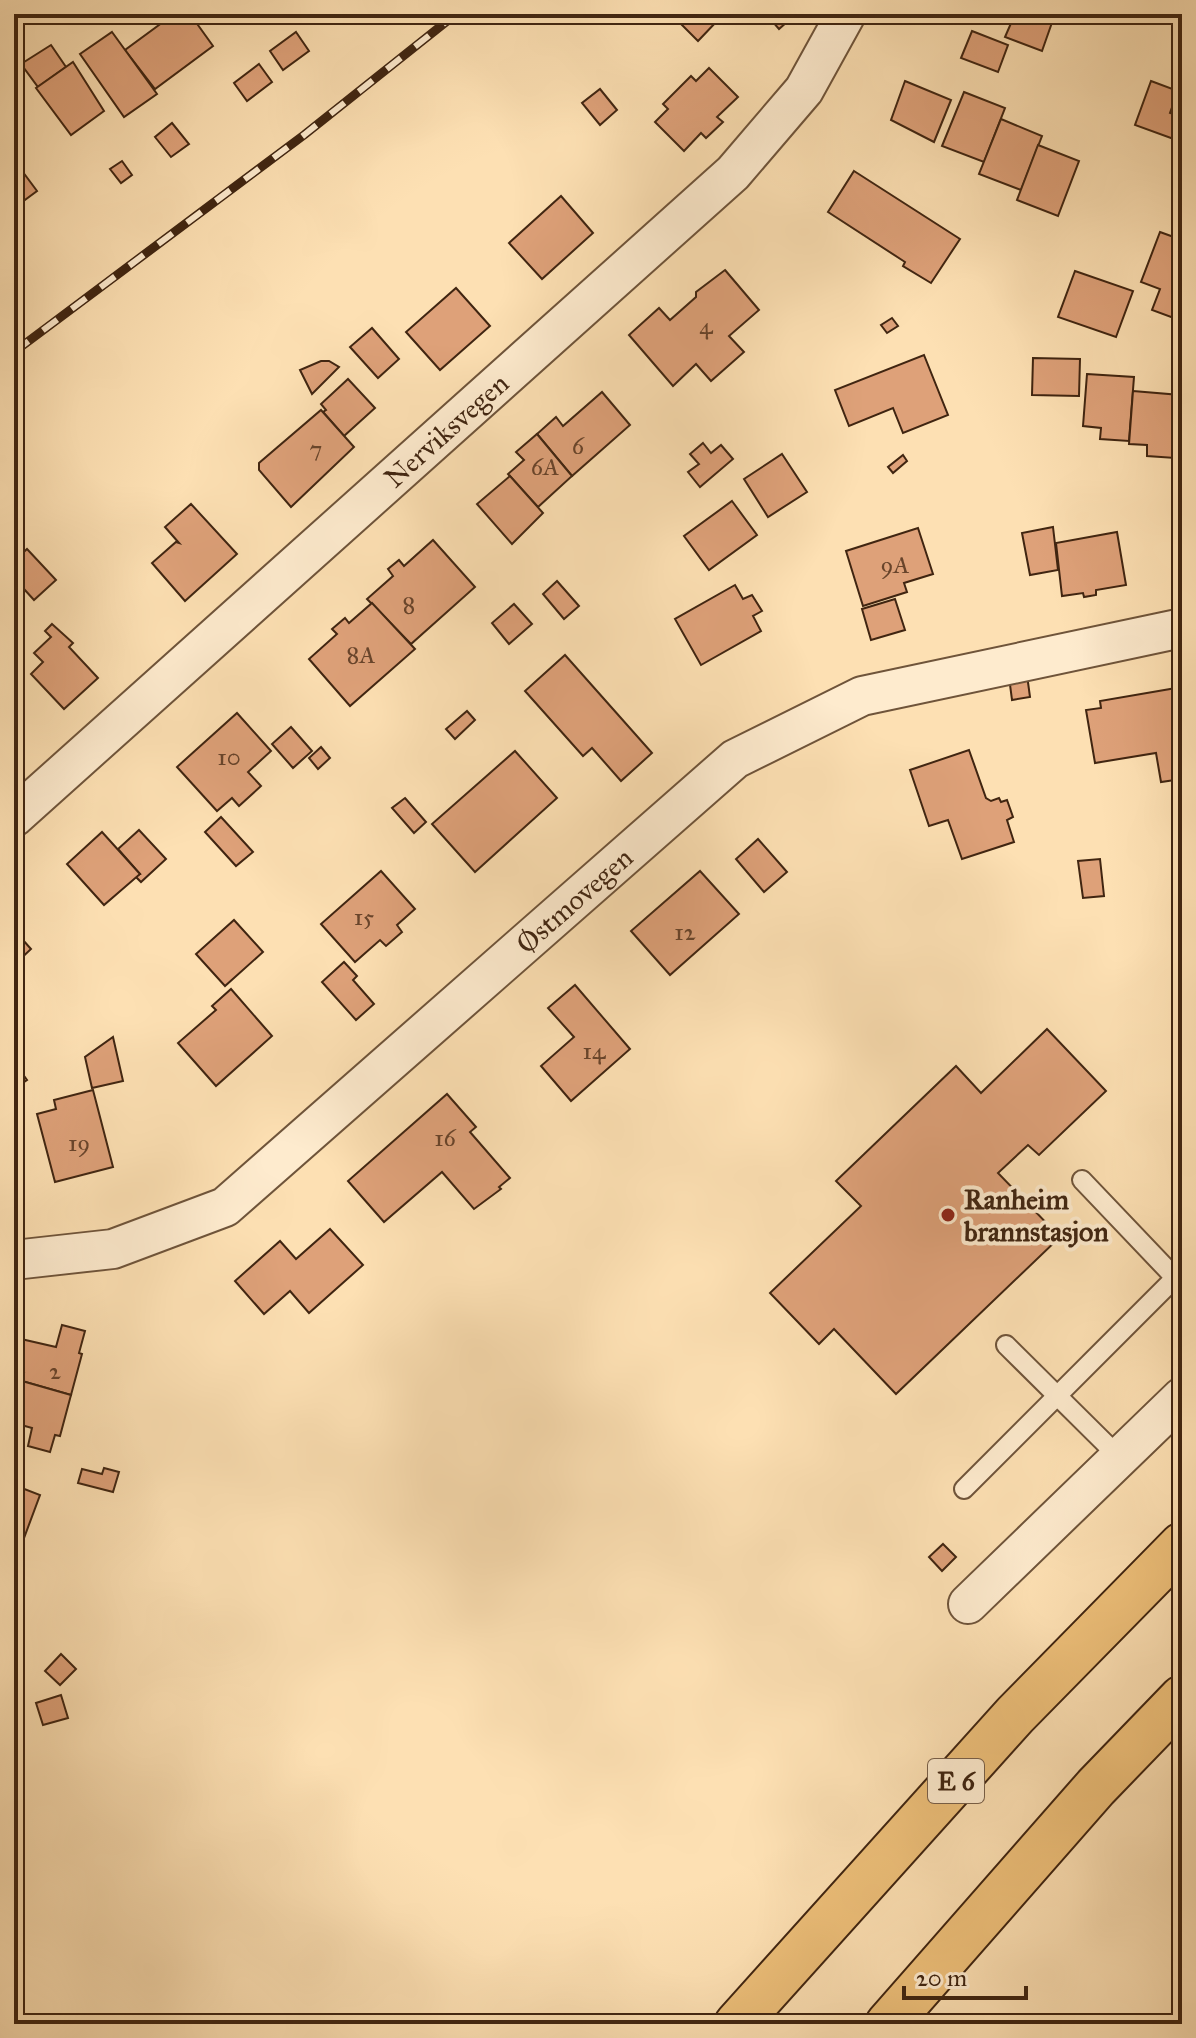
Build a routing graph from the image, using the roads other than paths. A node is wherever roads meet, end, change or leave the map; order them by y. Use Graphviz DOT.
graph roads {
  1 [pos="846,14"];
  2 [pos="1182,628"];
  3 [pos="14,817"];
  4 [pos="1082,1180"];
  5 [pos="14,1260"];
  6 [pos="1180,1278"];
  7 [pos="1006,1345"];
  8 [pos="1056,1396"];
  9 [pos="1182,1397"];
  10 [pos="1119,1457"];
  11 [pos="964,1489"];
  12 [pos="1182,1545"];
  13 [pos="968,1604"];
  14 [pos="1182,1698"];
  15 [pos="737,2024"];
  16 [pos="888,2024"];
  1 -- 3 [label="street, Nerviksvegen"];
  2 -- 5 [label="street, Østmovegen"];
  4 -- 6 [label="lane"];
  6 -- 8 [label="lane"];
  7 -- 8 [label="lane"];
  8 -- 10 [label="lane"];
  8 -- 11 [label="lane"];
  9 -- 10 [label="street"];
  10 -- 13 [label="street"];
  12 -- 15 [label="highway, E 6"];
  14 -- 16 [label="highway"];
}
